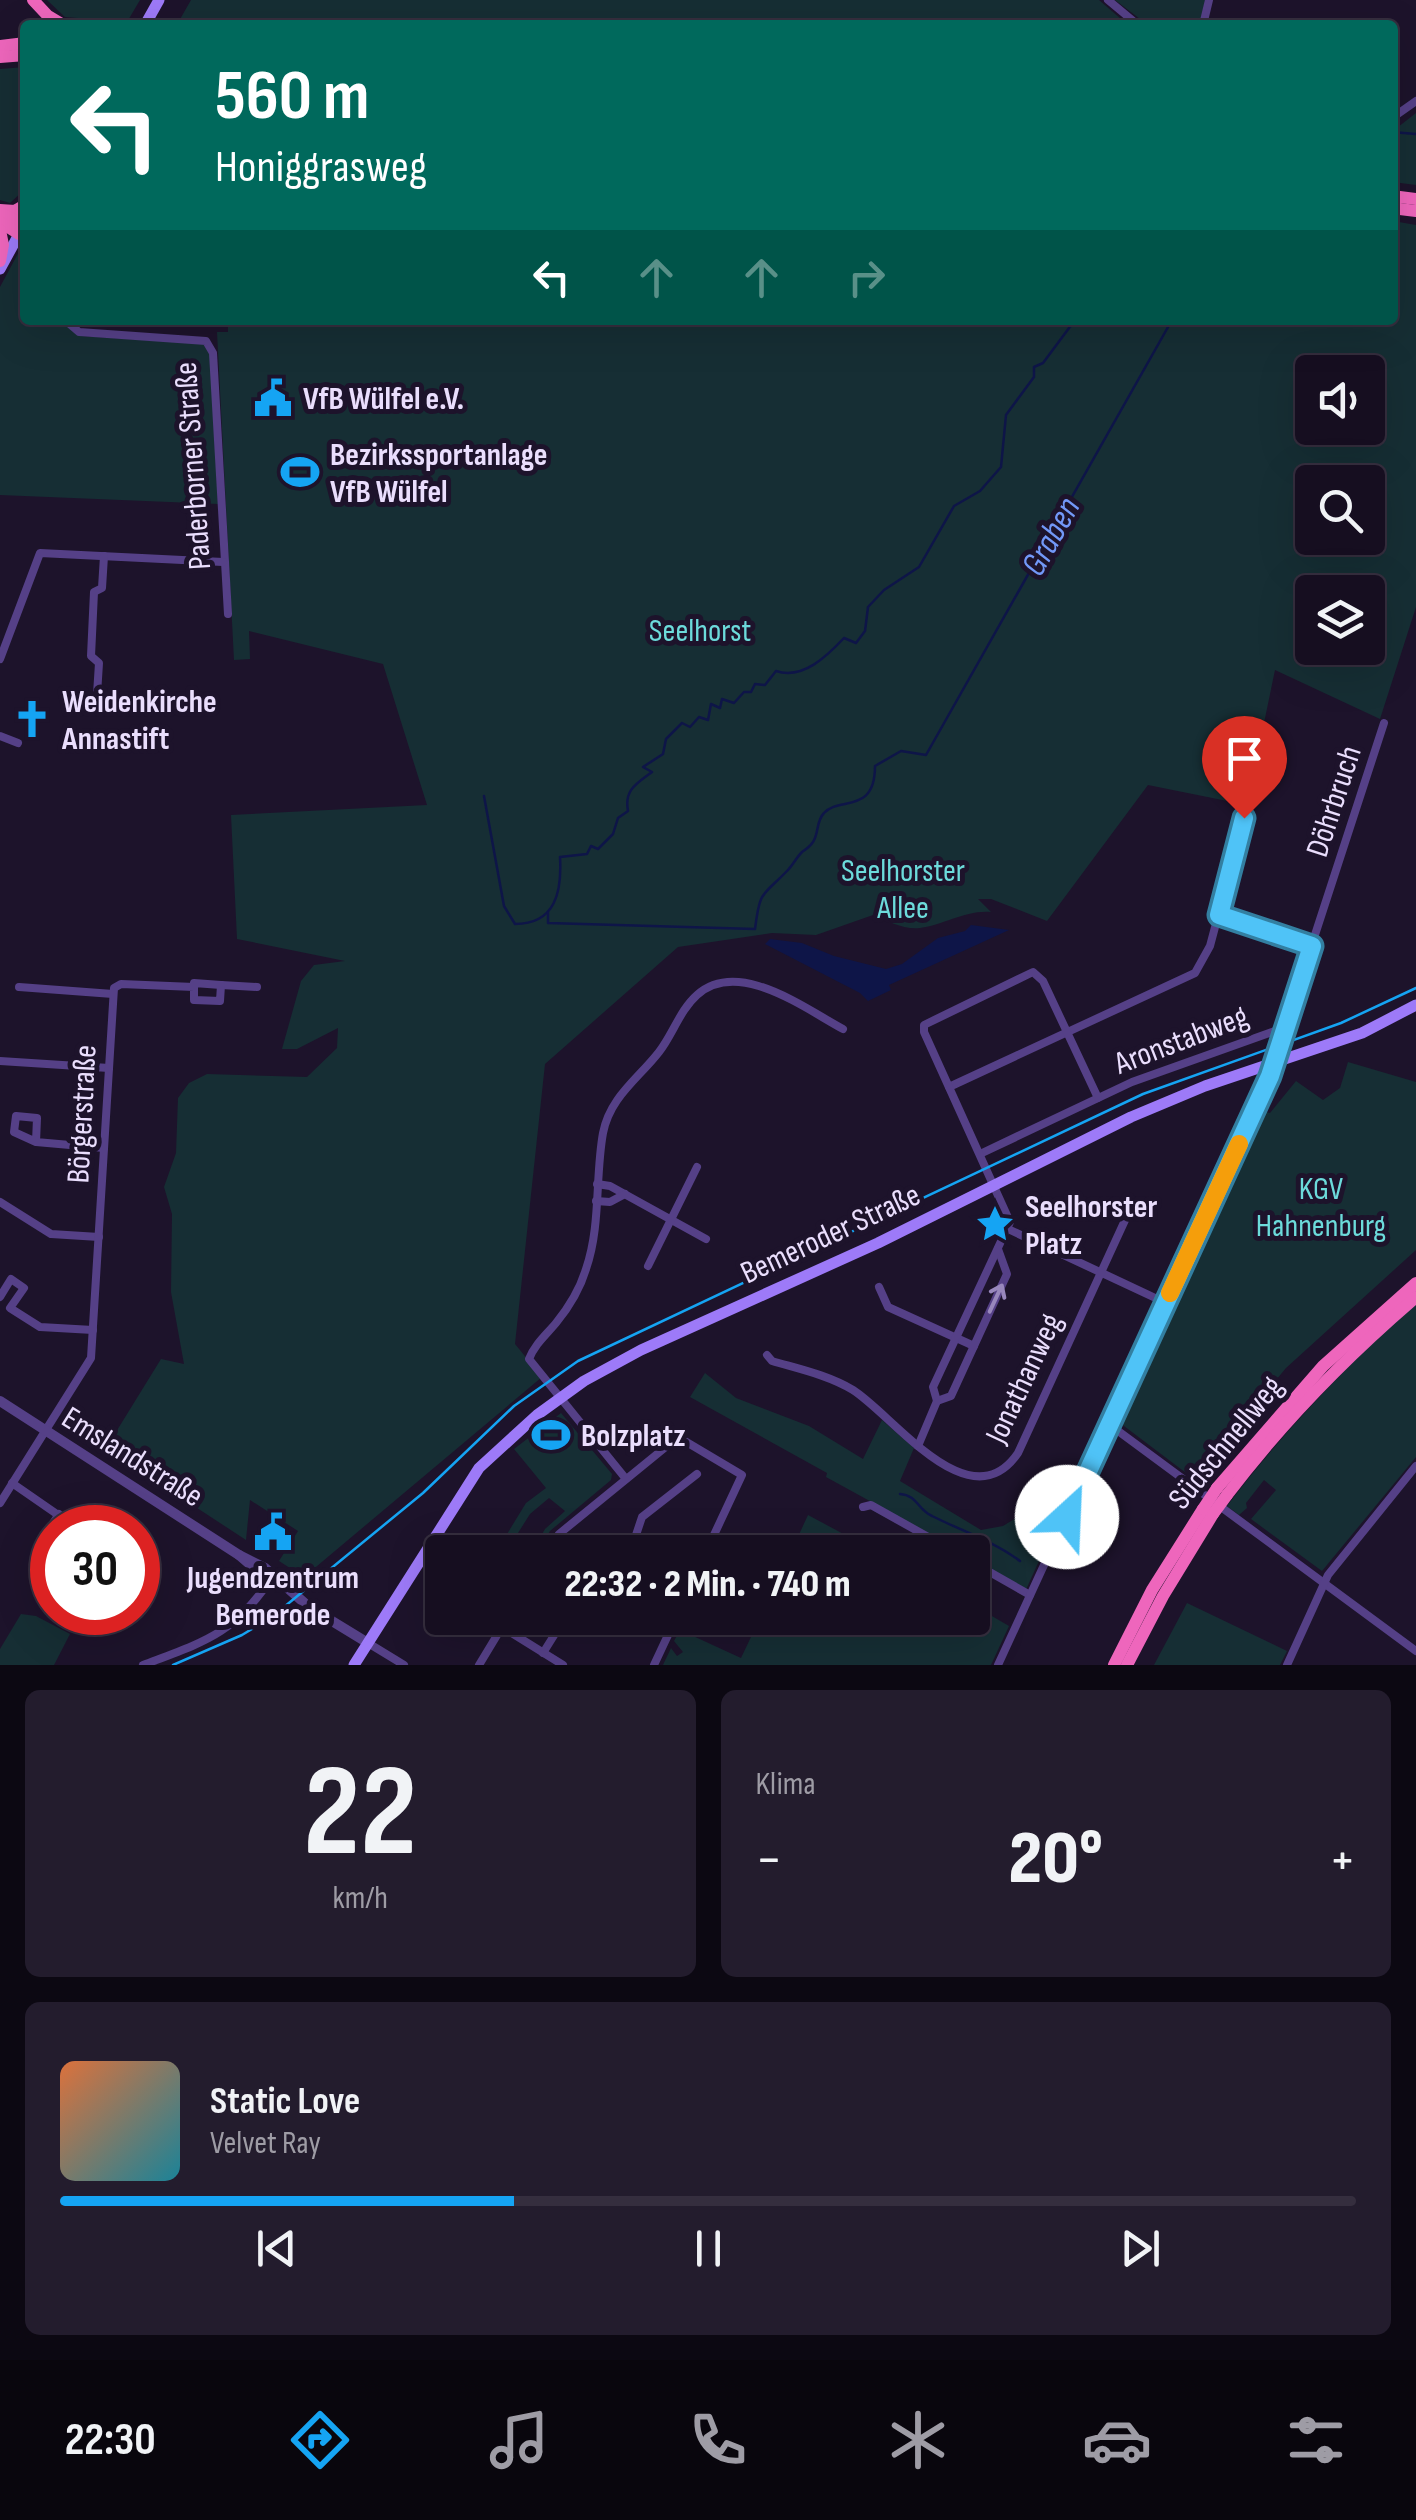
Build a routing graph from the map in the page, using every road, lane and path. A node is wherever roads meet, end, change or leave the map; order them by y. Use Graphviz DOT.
graph roads {
  1 [pos="32,0"];
  2 [pos="1108,0"];
  3 [pos="55,20"];
  4 [pos="1132,20"];
  5 [pos="0,230"];
  6 [pos="20,235"];
  7 [pos="0,265"];
  8 [pos="71,325"];
  9 [pos="104,556"];
  10 [pos="223,562"];
  11 [pos="228,614"];
  12 [pos="0,659"];
  13 [pos="96,710"];
  14 [pos="1384,723"];
  15 [pos="0,736"];
  16 [pos="18,743"];
  17 [pos="1244,818"];
  18 [pos="1219,915"];
  19 [pos="1312,946"];
  20 [pos="221,985"];
  21 [pos="18,987"];
  22 [pos="257,987"];
  23 [pos="194,988"];
  24 [pos="113,994"];
  25 [pos="1416,1006"];
  26 [pos="844,1028"];
  27 [pos="1283,1028"];
  28 [pos="1067,1032"];
  29 [pos="0,1061"];
  30 [pos="1275,1062"];
  31 [pos="109,1068"];
  32 [pos="950,1088"];
  33 [pos="1098,1098"];
  34 [pos="36,1142"];
  35 [pos="104,1148"];
  36 [pos="980,1154"];
  37 [pos="697,1168"];
  38 [pos="598,1184"];
  39 [pos="994,1186"];
  40 [pos="625,1194"];
  41 [pos="596,1201"];
  42 [pos="0,1202"];
  43 [pos="1132,1205"];
  44 [pos="672,1218"];
  45 [pos="1008,1229"];
  46 [pos="98,1238"];
  47 [pos="706,1239"];
  48 [pos="998,1249"];
  49 [pos="648,1266"];
  50 [pos="1100,1272"];
  51 [pos="1416,1283"];
  52 [pos="879,1287"];
  53 [pos="1416,1297"];
  54 [pos="0,1299"];
  55 [pos="1166,1303"];
  56 [pos="10,1308"];
  57 [pos="93,1330"];
  58 [pos="956,1338"];
  59 [pos="974,1346"];
  60 [pos="767,1355"];
  61 [pos="559,1398"];
  62 [pos="0,1401"];
  63 [pos="936,1401"];
  64 [pos="1110,1424"];
  65 [pos="46,1430"];
  66 [pos="918,1446"];
  67 [pos="710,1454"];
  68 [pos="703,1464"];
  69 [pos="1415,1469"];
  70 [pos="697,1474"];
  71 [pos="626,1479"];
  72 [pos="12,1483"];
  73 [pos="1222,1491"];
  74 [pos="0,1503"];
  75 [pos="45,1505"];
  76 [pos="863,1507"];
  77 [pos="1208,1512"];
  78 [pos="558,1535"];
  79 [pos="636,1535"];
  80 [pos="714,1535"];
  81 [pos="925,1535"];
  82 [pos="990,1572"];
  83 [pos="272,1578"];
  84 [pos="1326,1584"];
  85 [pos="1030,1595"];
  86 [pos="497,1635"];
  87 [pos="515,1635"];
  88 [pos="555,1635"];
  89 [pos="668,1635"];
  90 [pos="368,1643"];
  91 [pos="1416,1651"];
  92 [pos="544,1653"];
  93 [pos="143,1665"];
  94 [pos="354,1665"];
  95 [pos="404,1665"];
  96 [pos="479,1665"];
  97 [pos="562,1665"];
  98 [pos="654,1665"];
  99 [pos="998,1665"];
  100 [pos="1114,1665"];
  101 [pos="1127,1665"];
  102 [pos="1287,1665"];
  1 -- 3 [label="highway"];
  2 -- 4 [label="street"];
  5 -- 7 [label="highway"];
  6 -- 7 [label="main road"];
  8 -- 10 [label="street, Paderborner Straße"];
  9 -- 10 [label="street"];
  9 -- 12 [label="street"];
  9 -- 13 [label="street"];
  10 -- 11 [label="street, Paderborner Straße"];
  14 -- 19 [label="street, Döhrbruch"];
  15 -- 16 [label="street"];
  17 -- 18 [label="street"];
  18 -- 19 [label="street"];
  18 -- 28 [label="street"];
  19 -- 27 [label="street, Döhrbruch"];
  20 -- 22 [label="street"];
  20 -- 23 [label="street"];
  20 -- 23 [label="street"];
  21 -- 24 [label="street"];
  23 -- 24 [label="street"];
  24 -- 31 [label="street, Börgerstraße"];
  25 -- 30 [label="main road, Bemeroder Straße"];
  26 -- 38 [label="street"];
  27 -- 30 [label="street, Döhrbruch"];
  27 -- 33 [label="street, Aronstabweg"];
  28 -- 32 [label="street"];
  28 -- 32 [label="street"];
  28 -- 33 [label="street"];
  29 -- 31 [label="street"];
  30 -- 39 [label="main road, Bemeroder Straße"];
  30 -- 55 [label="street, Döhrbruch"];
  31 -- 35 [label="street, Börgerstraße"];
  32 -- 36 [label="street"];
  33 -- 36 [label="street, Aronstabweg"];
  34 -- 35 [label="street"];
  35 -- 46 [label="street, Börgerstraße"];
  36 -- 39 [label="street"];
  37 -- 44 [label="street"];
  38 -- 40 [label="street"];
  38 -- 41 [label="street"];
  39 -- 45 [label="street"];
  39 -- 61 [label="main road, Bemeroder Straße"];
  40 -- 41 [label="street"];
  40 -- 44 [label="street"];
  41 -- 61 [label="street"];
  42 -- 46 [label="street"];
  43 -- 50 [label="street"];
  44 -- 47 [label="street"];
  44 -- 49 [label="street"];
  45 -- 48 [label="street"];
  45 -- 50 [label="street"];
  46 -- 57 [label="street, Börgerstraße"];
  48 -- 58 [label="street"];
  59 -- 48 [label="street, one-way"];
  50 -- 55 [label="street"];
  50 -- 66 [label="street, Jonathanweg"];
  51 -- 73 [label="highway, Südschnellweg"];
  52 -- 58 [label="street"];
  53 -- 73 [label="highway, Südschnellweg"];
  54 -- 56 [label="street"];
  54 -- 56 [label="street"];
  55 -- 64 [label="street, Döhrbruch"];
  56 -- 57 [label="street"];
  57 -- 65 [label="street, Börgerstraße"];
  58 -- 59 [label="street"];
  58 -- 63 [label="street"];
  59 -- 63 [label="street"];
  60 -- 66 [label="street"];
  61 -- 71 [label="street"];
  61 -- 90 [label="main road, Bemeroder Straße"];
  62 -- 65 [label="street, Emslandstraße"];
  63 -- 66 [label="street"];
  64 -- 84 [label="street"];
  64 -- 85 [label="street, Döhrbruch"];
  65 -- 72 [label="street, Börgerstraße"];
  65 -- 83 [label="street, Emslandstraße"];
  67 -- 68 [label="street"];
  67 -- 71 [label="street"];
  67 -- 80 [label="street"];
  69 -- 84 [label="street"];
  70 -- 79 [label="street"];
  71 -- 78 [label="street"];
  72 -- 74 [label="street, Börgerstraße"];
  72 -- 75 [label="street"];
  73 -- 77 [label="highway, Südschnellweg, bridge"];
  76 -- 81 [label="street"];
  77 -- 100 [label="highway, Südschnellweg"];
  77 -- 101 [label="highway, Südschnellweg"];
  82 -- 85 [label="street"];
  83 -- 90 [label="street, Emslandstraße"];
  83 -- 93 [label="street"];
  84 -- 91 [label="street"];
  84 -- 102 [label="street"];
  85 -- 99 [label="street, Döhrbruch"];
  86 -- 96 [label="street"];
  87 -- 92 [label="street"];
  88 -- 92 [label="street"];
  89 -- 98 [label="street"];
  90 -- 94 [label="main road, Bemeroder Straße"];
  90 -- 95 [label="street"];
  92 -- 97 [label="street"];
}
